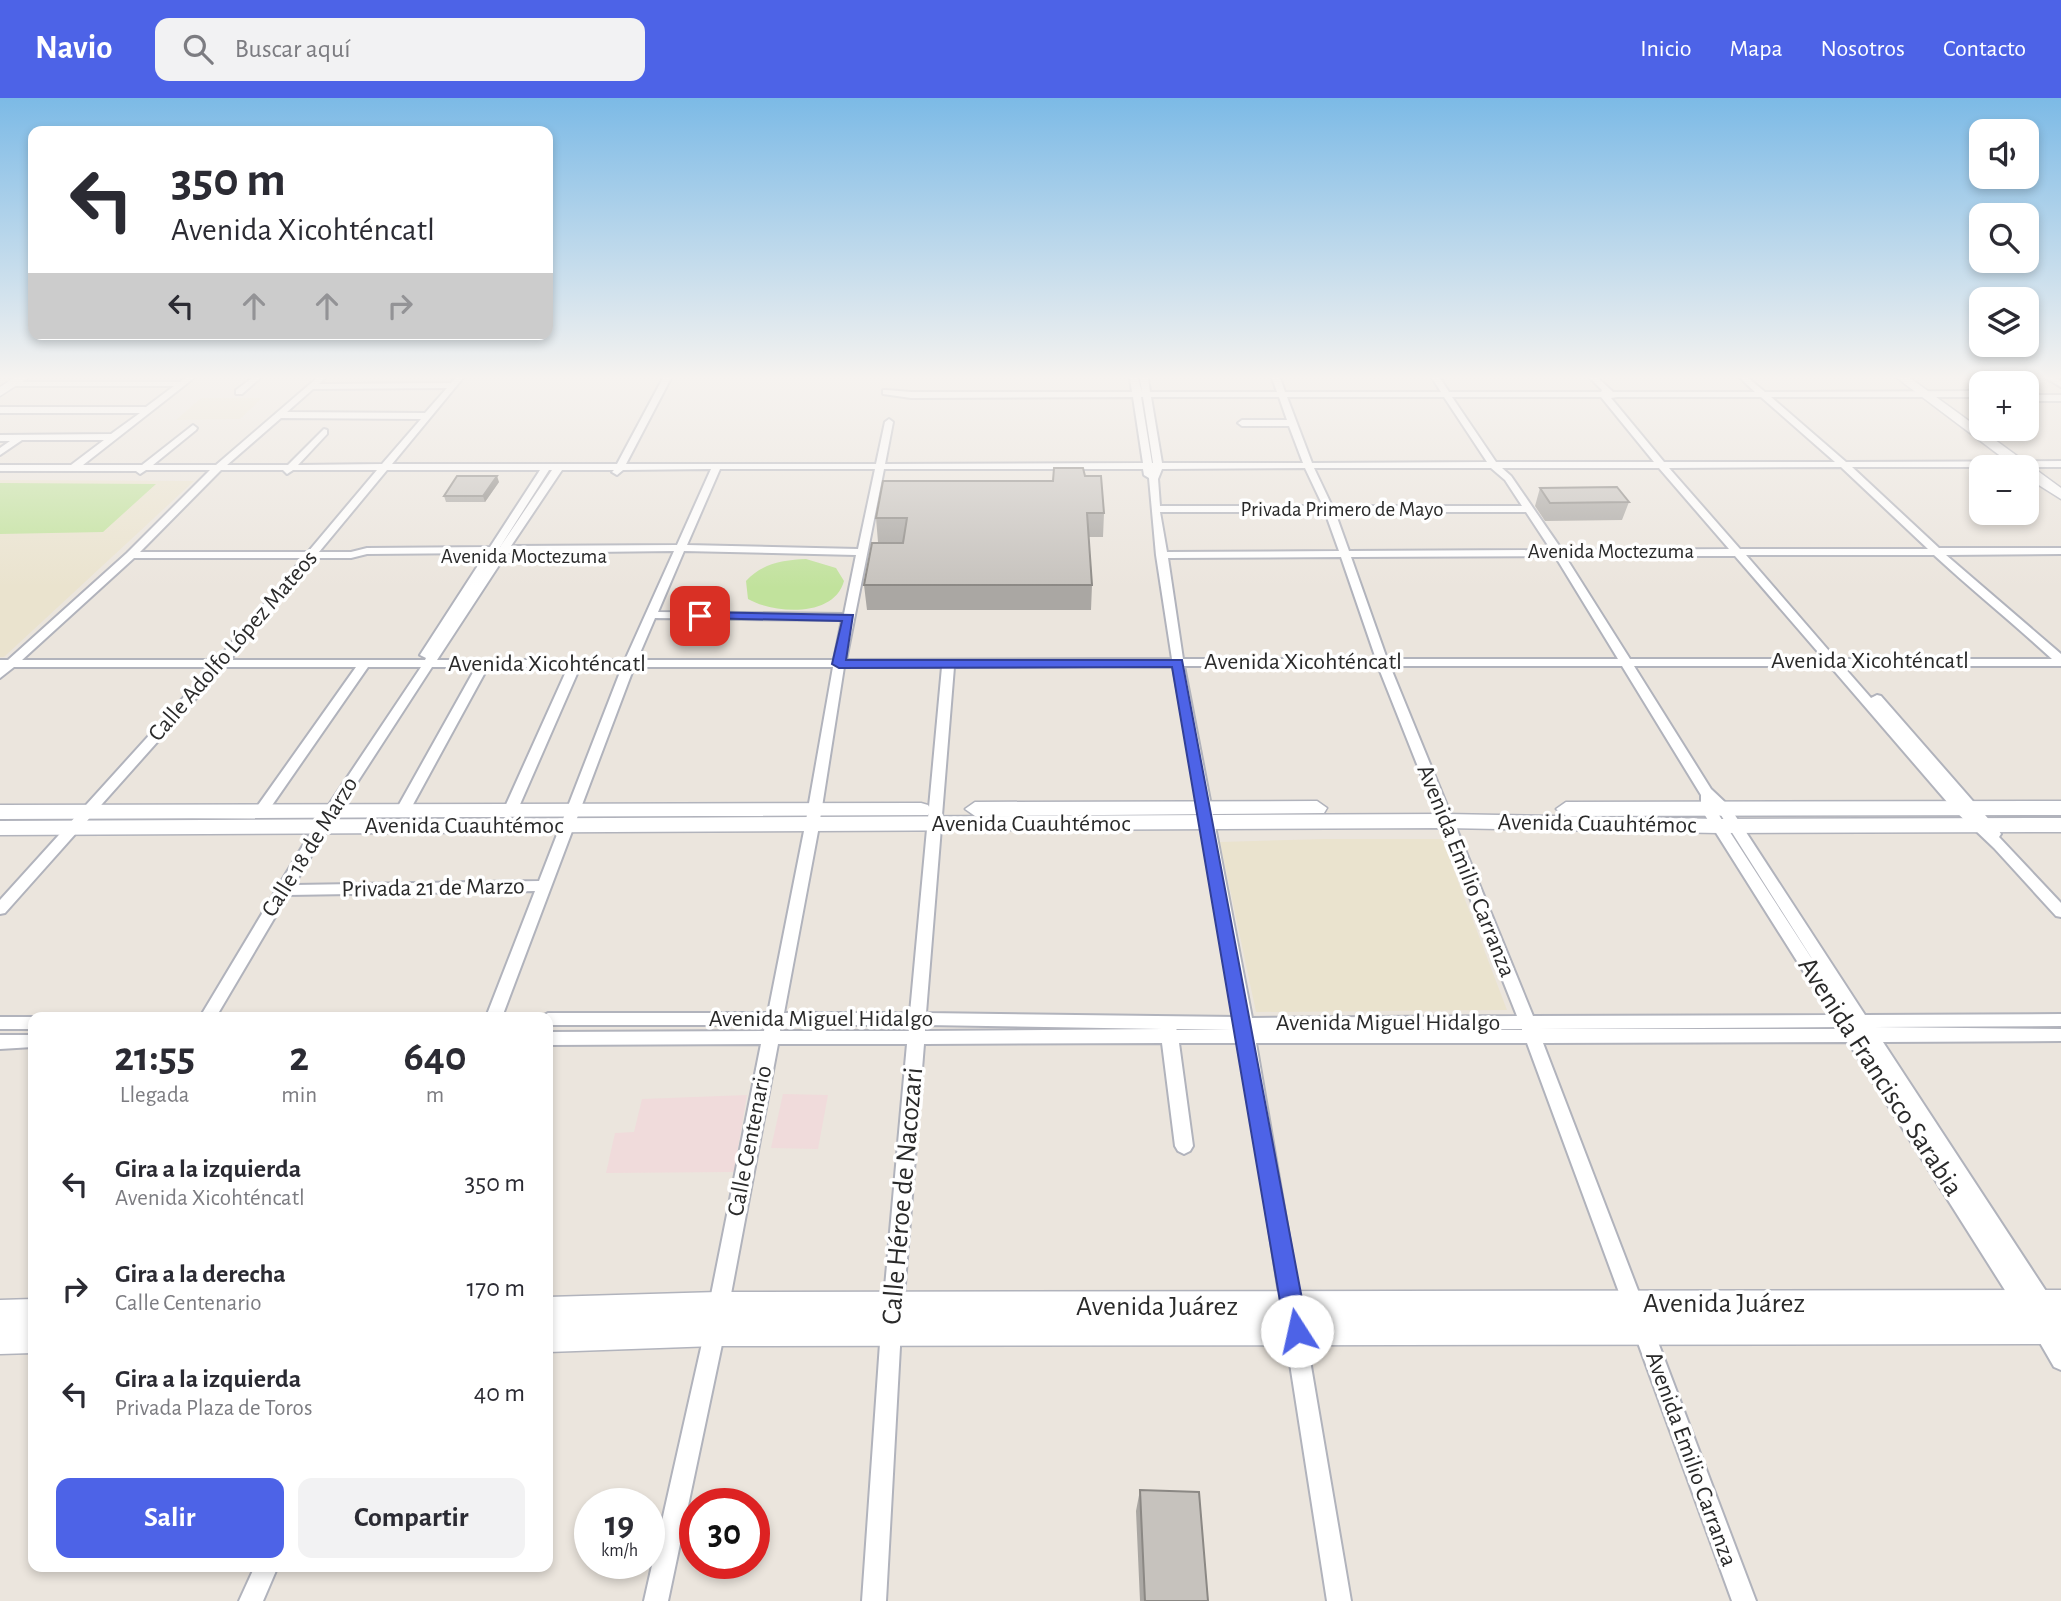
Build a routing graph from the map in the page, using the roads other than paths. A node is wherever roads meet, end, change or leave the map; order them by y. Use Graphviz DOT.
graph roads {
  1 [pos="99,448"];
  2 [pos="168,448"];
  3 [pos="241,448"];
  4 [pos="309,448"];
  5 [pos="399,448"];
  6 [pos="628,448"];
  7 [pos="883,448"];
  8 [pos="1146,448"];
  9 [pos="1153,448"];
  10 [pos="1302,448"];
  11 [pos="1487,448"];
  12 [pos="1653,448"];
  13 [pos="1824,448"];
  14 [pos="2061,466"];
  15 [pos="1846,467"];
  16 [pos="1929,467"];
  17 [pos="1969,467"];
  18 [pos="2039,467"];
  19 [pos="0,468"];
  20 [pos="1672,468"];
  21 [pos="1969,469"];
  22 [pos="382,470"];
  23 [pos="551,470"];
  24 [pos="618,470"];
  25 [pos="878,470"];
  26 [pos="1310,470"];
  27 [pos="1503,470"];
  28 [pos="69,471"];
  29 [pos="287,471"];
  30 [pos="715,471"];
  31 [pos="138,472"];
  32 [pos="214,472"];
  33 [pos="1152,472"];
  34 [pos="0,475"];
  35 [pos="2039,481"];
  36 [pos="2039,489"];
  37 [pos="2061,495"];
  38 [pos="2061,505"];
  39 [pos="1155,509"];
  40 [pos="1329,509"];
  41 [pos="1528,509"];
  42 [pos="1744,550"];
  43 [pos="1557,551"];
  44 [pos="2061,551"];
  45 [pos="679,552"];
  46 [pos="863,552"];
  47 [pos="1344,552"];
  48 [pos="1936,552"];
  49 [pos="497,553"];
  50 [pos="131,555"];
  51 [pos="313,555"];
  52 [pos="1161,555"];
  53 [pos="650,615"];
  54 [pos="849,617"];
  55 [pos="1623,661"];
  56 [pos="2058,661"];
  57 [pos="222,662"];
  58 [pos="366,662"];
  59 [pos="1838,662"];
  60 [pos="484,663"];
  61 [pos="576,663"];
  62 [pos="1178,663"];
  63 [pos="1383,663"];
  64 [pos="6,664"];
  65 [pos="426,664"];
  66 [pos="629,664"];
  67 [pos="839,664"];
  68 [pos="948,665"];
  69 [pos="2061,671"];
  70 [pos="0,674"];
  71 [pos="2061,808"];
  72 [pos="511,809"];
  73 [pos="403,810"];
  74 [pos="261,811"];
  75 [pos="0,812"];
  76 [pos="86,812"];
  77 [pos="1718,813"];
  78 [pos="1206,815"];
  79 [pos="1443,815"];
  80 [pos="937,817"];
  81 [pos="572,818"];
  82 [pos="813,818"];
  83 [pos="326,819"];
  84 [pos="1980,822"];
  85 [pos="2061,825"];
  86 [pos="0,828"];
  87 [pos="70,828"];
  88 [pos="543,886"];
  89 [pos="281,890"];
  90 [pos="0,909"];
  91 [pos="2061,912"];
  92 [pos="1789,935"];
  93 [pos="1807,936"];
  94 [pos="211,1012"];
  95 [pos="496,1012"];
  96 [pos="553,1019"];
  97 [pos="637,1019"];
  98 [pos="775,1019"];
  99 [pos="2061,1020"];
  100 [pos="1972,1021"];
  101 [pos="2031,1021"];
  102 [pos="0,1023"];
  103 [pos="28,1023"];
  104 [pos="918,1028"];
  105 [pos="1859,1028"];
  106 [pos="1168,1030"];
  107 [pos="1530,1030"];
  108 [pos="1246,1031"];
  109 [pos="1983,1035"];
  110 [pos="2061,1035"];
  111 [pos="2043,1036"];
  112 [pos="553,1038"];
  113 [pos="631,1038"];
  114 [pos="770,1038"];
  115 [pos="28,1040"];
  116 [pos="0,1042"];
  117 [pos="1184,1146"];
  118 [pos="1638,1317"];
  119 [pos="1295,1318"];
  120 [pos="717,1319"];
  121 [pos="2050,1319"];
  122 [pos="891,1320"];
  123 [pos="553,1322"];
  124 [pos="2061,1360"];
  125 [pos="264,1572"];
  126 [pos="251,1601"];
  127 [pos="656,1601"];
  128 [pos="874,1601"];
  129 [pos="1339,1601"];
  130 [pos="1744,1601"];
  1 -- 28 [label="street"];
  2 -- 31 [label="street"];
  3 -- 32 [label="street"];
  4 -- 29 [label="street"];
  5 -- 22 [label="street, Calle Adolfo López Mateos"];
  6 -- 24 [label="street"];
  7 -- 25 [label="street, Calle Centenario"];
  8 -- 33 [label="street"];
  9 -- 33 [label="street"];
  10 -- 26 [label="street, Avenida Emilio Carranza"];
  11 -- 27 [label="street, Avenida Francisco Sarabia"];
  12 -- 20 [label="street"];
  13 -- 15 [label="street"];
  14 -- 18 [label="street"];
  15 -- 16 [label="street"];
  15 -- 20 [label="street"];
  15 -- 48 [label="street"];
  16 -- 17 [label="street"];
  16 -- 21 [label="street"];
  19 -- 28 [label="street"];
  20 -- 27 [label="street"];
  20 -- 42 [label="street"];
  22 -- 23 [label="street"];
  22 -- 29 [label="street"];
  22 -- 51 [label="street, Calle Adolfo López Mateos"];
  23 -- 24 [label="street"];
  23 -- 49 [label="street, Calle 18 de Marzo"];
  24 -- 30 [label="street"];
  25 -- 30 [label="street"];
  25 -- 33 [label="street"];
  25 -- 46 [label="street, Calle Centenario"];
  26 -- 27 [label="street"];
  26 -- 33 [label="street"];
  26 -- 40 [label="street, Avenida Emilio Carranza"];
  27 -- 41 [label="street, Avenida Francisco Sarabia"];
  28 -- 31 [label="street"];
  28 -- 34 [label="street"];
  29 -- 32 [label="street"];
  30 -- 45 [label="street"];
  31 -- 32 [label="street"];
  32 -- 50 [label="street"];
  33 -- 39 [label="street"];
  35 -- 37 [label="main road"];
  36 -- 38 [label="main road"];
  39 -- 40 [label="street, Privada Primero de Mayo"];
  39 -- 52 [label="street"];
  40 -- 41 [label="street, Privada Primero de Mayo"];
  40 -- 47 [label="street, Avenida Emilio Carranza"];
  41 -- 43 [label="street, Avenida Francisco Sarabia"];
  42 -- 43 [label="street, Avenida Moctezuma"];
  42 -- 48 [label="street, Avenida Moctezuma"];
  42 -- 59 [label="street"];
  43 -- 47 [label="street, Avenida Moctezuma"];
  43 -- 55 [label="street, Avenida Francisco Sarabia"];
  44 -- 48 [label="street, Avenida Moctezuma"];
  45 -- 46 [label="street, Avenida Moctezuma"];
  45 -- 49 [label="street, Avenida Moctezuma"];
  45 -- 53 [label="street"];
  46 -- 54 [label="street, Calle Centenario"];
  47 -- 52 [label="street, Avenida Moctezuma"];
  47 -- 63 [label="street, Avenida Emilio Carranza"];
  48 -- 56 [label="street"];
  49 -- 51 [label="street, Avenida Moctezuma"];
  49 -- 65 [label="street, Calle 18 de Marzo"];
  50 -- 51 [label="street, Avenida Moctezuma"];
  50 -- 64 [label="street"];
  51 -- 57 [label="street, Calle Adolfo López Mateos"];
  52 -- 62 [label="street"];
  53 -- 54 [label="street"];
  53 -- 66 [label="street"];
  54 -- 67 [label="street, Calle Centenario"];
  55 -- 59 [label="street, Avenida Xicohténcatl"];
  55 -- 63 [label="street, Avenida Xicohténcatl"];
  55 -- 77 [label="street, Avenida Francisco Sarabia"];
  56 -- 59 [label="street, Avenida Xicohténcatl"];
  56 -- 69 [label="street"];
  57 -- 58 [label="street, Avenida Xicohténcatl"];
  57 -- 64 [label="street, Avenida Xicohténcatl"];
  57 -- 76 [label="street, Calle Adolfo López Mateos"];
  58 -- 65 [label="street, Avenida Xicohténcatl"];
  58 -- 74 [label="street"];
  59 -- 84 [label="street"];
  60 -- 61 [label="street, Avenida Xicohténcatl"];
  60 -- 65 [label="street, Avenida Xicohténcatl"];
  60 -- 73 [label="street"];
  61 -- 66 [label="street, Avenida Xicohténcatl"];
  61 -- 72 [label="street"];
  62 -- 63 [label="street, Avenida Xicohténcatl"];
  62 -- 68 [label="street, Avenida Xicohténcatl"];
  62 -- 78 [label="street"];
  63 -- 79 [label="street, Avenida Emilio Carranza"];
  64 -- 70 [label="street"];
  65 -- 83 [label="street, Calle 18 de Marzo"];
  66 -- 67 [label="street, Avenida Xicohténcatl"];
  66 -- 81 [label="street"];
  67 -- 68 [label="street, Avenida Xicohténcatl"];
  67 -- 82 [label="street, Calle Centenario"];
  68 -- 80 [label="street, Calle Héroe de Nacozari"];
  71 -- 84 [label="main road, Avenida Cuauhtémoc"];
  72 -- 73 [label="main road, Avenida Cuauhtémoc"];
  72 -- 81 [label="main road, Avenida Cuauhtémoc"];
  73 -- 83 [label="main road, Avenida Cuauhtémoc"];
  74 -- 76 [label="main road, Avenida Cuauhtémoc"];
  74 -- 83 [label="main road, Avenida Cuauhtémoc"];
  75 -- 76 [label="main road, Avenida Cuauhtémoc"];
  76 -- 87 [label="street, Calle Adolfo López Mateos"];
  77 -- 79 [label="main road, Avenida Cuauhtémoc"];
  77 -- 84 [label="main road, Avenida Cuauhtémoc"];
  77 -- 92 [label="street, Avenida Francisco Sarabia"];
  77 -- 93 [label="street, Avenida Francisco Sarabia"];
  78 -- 79 [label="main road, Avenida Cuauhtémoc"];
  78 -- 80 [label="main road, Avenida Cuauhtémoc"];
  78 -- 108 [label="street"];
  79 -- 107 [label="street, Avenida Emilio Carranza"];
  80 -- 82 [label="main road, Avenida Cuauhtémoc"];
  80 -- 104 [label="street, Calle Héroe de Nacozari"];
  81 -- 82 [label="main road, Avenida Cuauhtémoc"];
  81 -- 83 [label="main road, Avenida Cuauhtémoc"];
  81 -- 88 [label="street"];
  82 -- 98 [label="street, Calle Centenario"];
  83 -- 87 [label="main road, Avenida Cuauhtémoc"];
  83 -- 89 [label="street, Calle 18 de Marzo"];
  84 -- 85 [label="main road, Avenida Cuauhtémoc"];
  84 -- 91 [label="street"];
  86 -- 87 [label="main road, Avenida Cuauhtémoc"];
  87 -- 90 [label="street, Calle Adolfo López Mateos"];
  88 -- 89 [label="street, Privada 21 de Marzo"];
  88 -- 95 [label="street"];
  89 -- 94 [label="street, Calle 18 de Marzo"];
  92 -- 93 [label="street"];
  92 -- 105 [label="street, Avenida Francisco Sarabia"];
  93 -- 105 [label="street, Avenida Francisco Sarabia"];
  96 -- 97 [label="street, Avenida Miguel Hidalgo"];
  97 -- 98 [label="street, Avenida Miguel Hidalgo"];
  97 -- 113 [label="street"];
  98 -- 104 [label="street, Avenida Miguel Hidalgo"];
  98 -- 114 [label="street, Calle Centenario"];
  99 -- 101 [label="street, Avenida Miguel Hidalgo"];
  100 -- 101 [label="street, Avenida Miguel Hidalgo"];
  100 -- 105 [label="street, Avenida Miguel Hidalgo"];
  100 -- 109 [label="street"];
  101 -- 111 [label="street"];
  102 -- 103 [label="street"];
  104 -- 106 [label="street, Avenida Miguel Hidalgo"];
  104 -- 114 [label="street, Avenida Miguel Hidalgo"];
  104 -- 122 [label="street, Calle Héroe de Nacozari"];
  105 -- 107 [label="street, Avenida Miguel Hidalgo"];
  105 -- 109 [label="street, Avenida Miguel Hidalgo"];
  105 -- 121 [label="street, Avenida Francisco Sarabia"];
  106 -- 108 [label="street, Avenida Miguel Hidalgo"];
  106 -- 117 [label="street"];
  107 -- 108 [label="street, Avenida Miguel Hidalgo"];
  107 -- 118 [label="street, Avenida Emilio Carranza"];
  108 -- 119 [label="street"];
  109 -- 111 [label="street, Avenida Miguel Hidalgo"];
  110 -- 111 [label="street, Avenida Miguel Hidalgo"];
  112 -- 113 [label="street, Avenida Miguel Hidalgo"];
  113 -- 114 [label="street, Avenida Miguel Hidalgo"];
  114 -- 120 [label="street, Calle Centenario"];
  115 -- 116 [label="street"];
  118 -- 119 [label="main road, Avenida Juárez"];
  118 -- 121 [label="main road, Avenida Juárez"];
  118 -- 130 [label="street, Avenida Emilio Carranza"];
  119 -- 122 [label="main road, Avenida Juárez"];
  119 -- 129 [label="street"];
  120 -- 122 [label="main road, Avenida Juárez"];
  120 -- 123 [label="main road, Avenida Juárez"];
  120 -- 127 [label="street, Calle Centenario"];
  121 -- 124 [label="street, Avenida Francisco Sarabia"];
  122 -- 128 [label="street, Calle Héroe de Nacozari"];
  125 -- 126 [label="street"];
}
